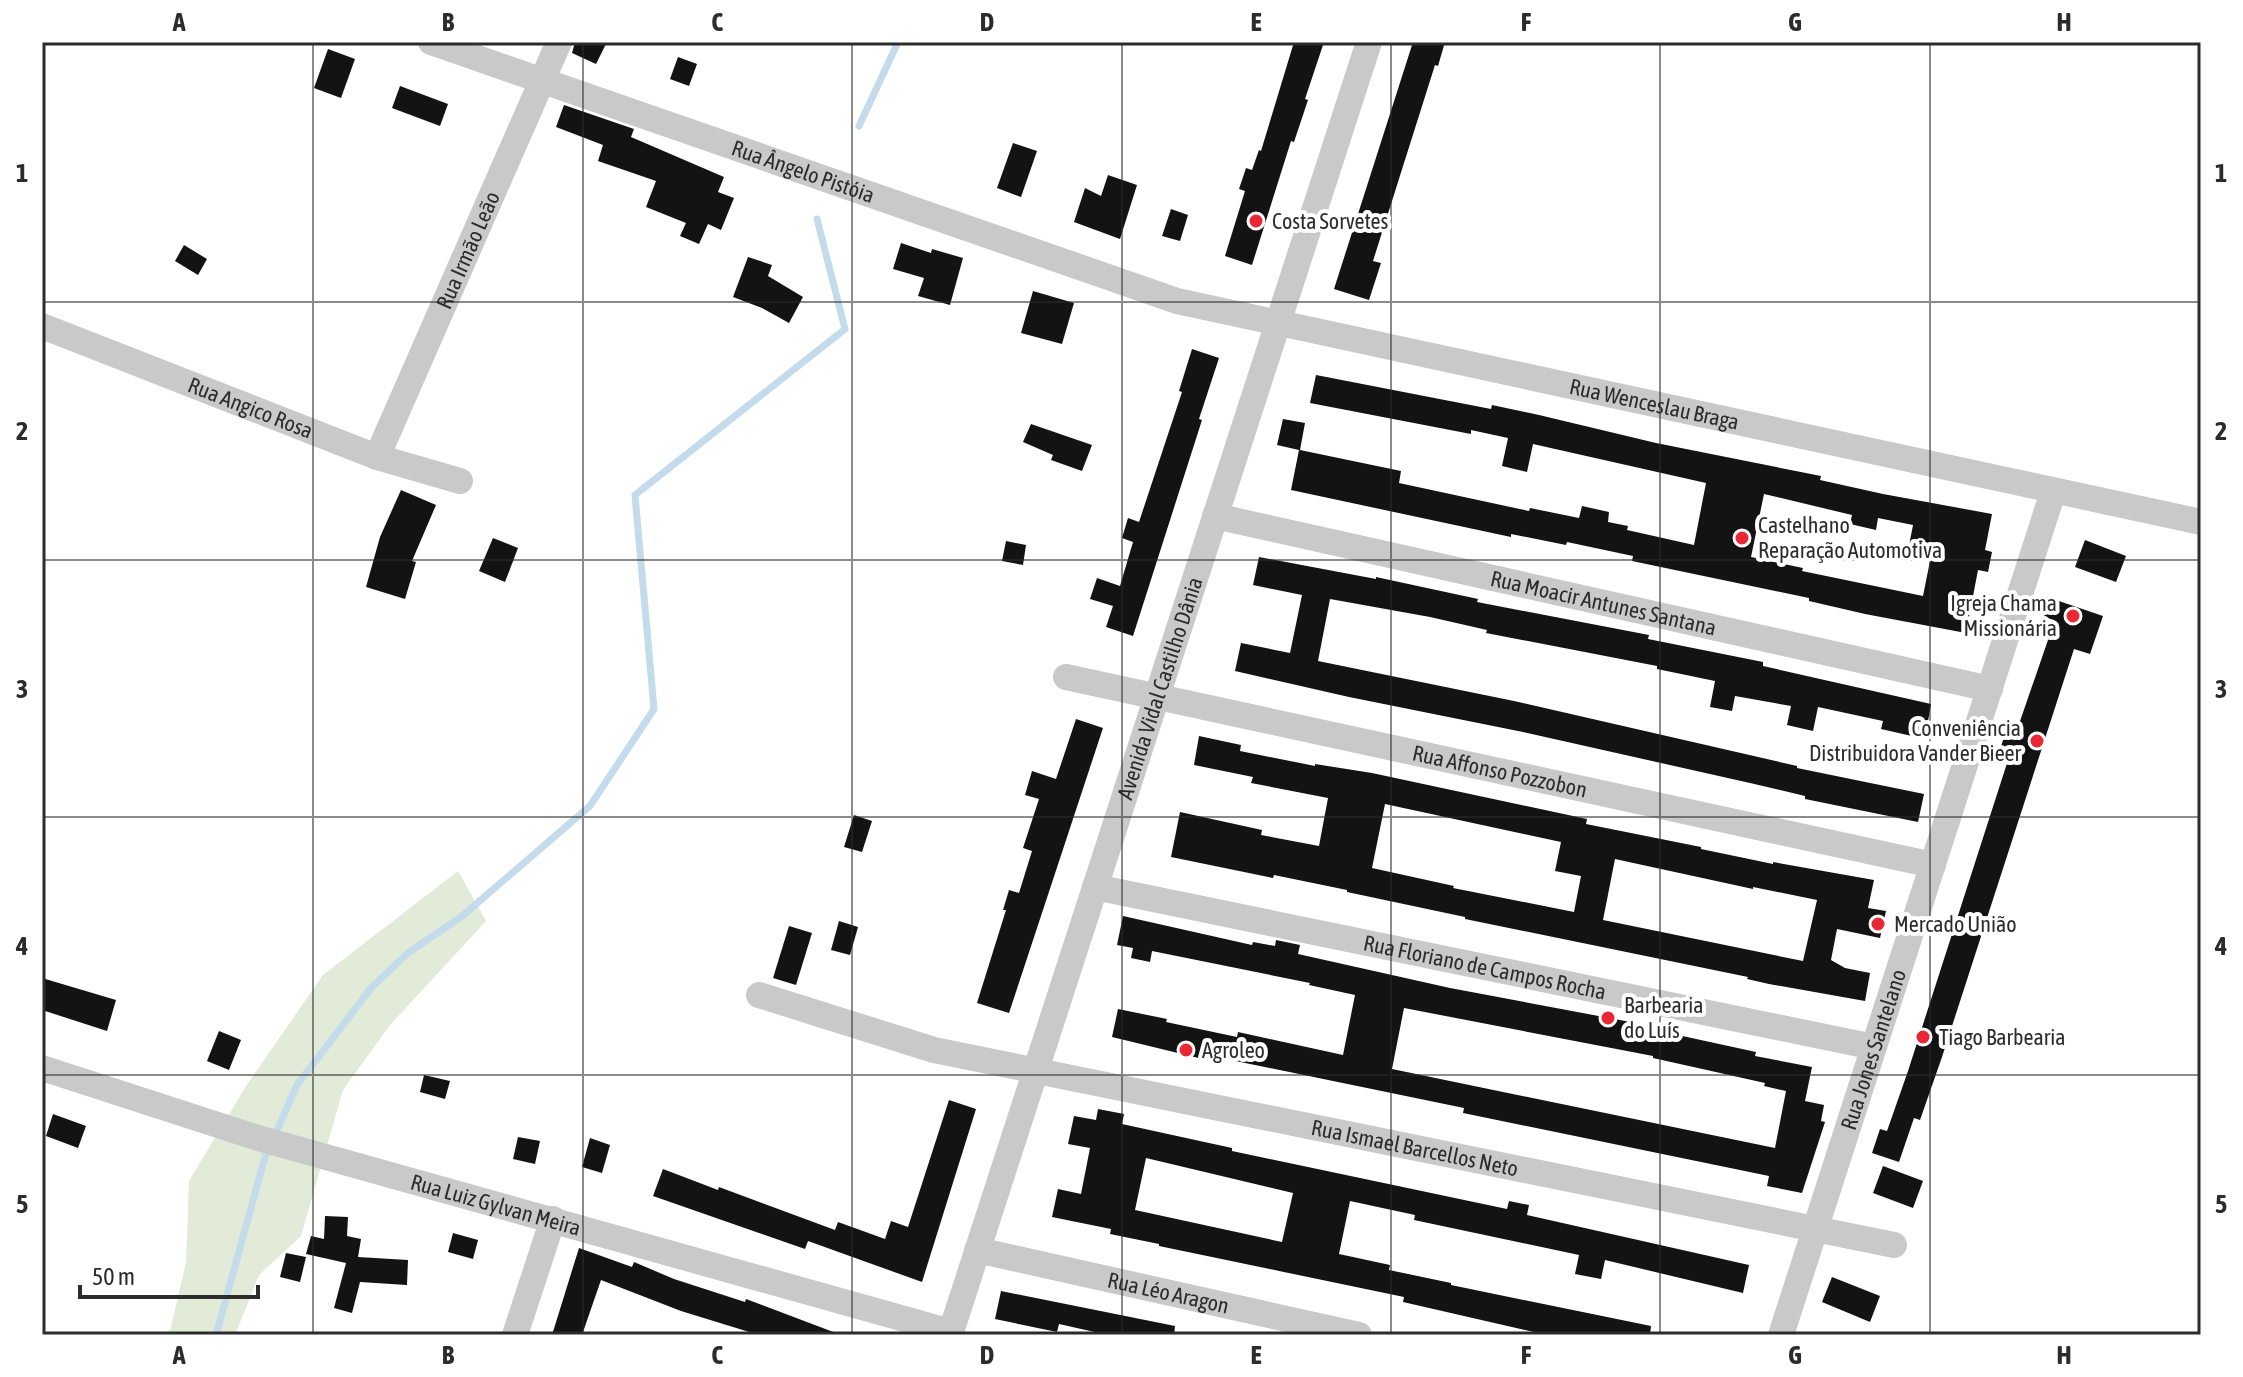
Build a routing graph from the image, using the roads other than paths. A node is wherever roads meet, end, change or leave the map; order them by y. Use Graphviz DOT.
graph roads {
  1 [pos="431,42"];
  2 [pos="559,42"];
  3 [pos="1369,42"];
  4 [pos="542,83"];
  5 [pos="1177,301"];
  6 [pos="1278,324"];
  7 [pos="42,326"];
  8 [pos="377,457"];
  9 [pos="460,481"];
  10 [pos="2053,492"];
  11 [pos="1215,516"];
  12 [pos="2201,522"];
  13 [pos="1066,677"];
  14 [pos="1990,689"];
  15 [pos="1156,697"];
  16 [pos="1933,865"];
  17 [pos="1095,887"];
  18 [pos="759,995"];
  19 [pos="1874,1047"];
  20 [pos="42,1068"];
  21 [pos="1035,1070"];
  22 [pos="553,1219"];
  23 [pos="1815,1229"];
  24 [pos="1894,1245"];
  25 [pos="977,1250"];
  26 [pos="950,1334"];
  27 [pos="515,1335"];
  28 [pos="1359,1335"];
  29 [pos="1781,1335"];
  1 -- 4 [label="street, Rua Ângelo Pistóia"];
  2 -- 4 [label="street, Rua Irmão Leão"];
  3 -- 6 [label="street, Avenida Vidal Castilho Dânia"];
  4 -- 5 [label="street, Rua Ângelo Pistóia"];
  4 -- 8 [label="street, Rua Irmão Leão"];
  5 -- 6 [label="street, Rua Wenceslau Braga"];
  6 -- 10 [label="street, Rua Wenceslau Braga"];
  6 -- 11 [label="street, Avenida Vidal Castilho Dânia"];
  7 -- 8 [label="street, Rua Angico Rosa"];
  8 -- 9 [label="street, Rua Angico Rosa"];
  10 -- 12 [label="street, Rua Wenceslau Braga"];
  10 -- 14 [label="street, Rua Jones Santelano"];
  11 -- 14 [label="street, Rua Moacir Antunes Santana"];
  11 -- 15 [label="street, Avenida Vidal Castilho Dânia"];
  13 -- 15 [label="street, Rua Affonso Pozzobon"];
  14 -- 16 [label="street, Rua Jones Santelano"];
  15 -- 16 [label="street, Rua Affonso Pozzobon"];
  15 -- 17 [label="street, Avenida Vidal Castilho Dânia"];
  16 -- 19 [label="street, Rua Jones Santelano"];
  17 -- 19 [label="street, Rua Floriano de Campos Rocha"];
  17 -- 21 [label="street, Avenida Vidal Castilho Dânia"];
  18 -- 21 [label="street, Rua Ismael Barcellos Neto"];
  19 -- 23 [label="street, Rua Jones Santelano"];
  20 -- 22 [label="street, Rua Luiz Gylvan Meira"];
  21 -- 23 [label="street, Rua Ismael Barcellos Neto"];
  21 -- 25 [label="street, Avenida Vidal Castilho Dânia"];
  22 -- 26 [label="street, Rua Luiz Gylvan Meira"];
  22 -- 27 [label="street"];
  23 -- 24 [label="street, Rua Ismael Barcellos Neto"];
  23 -- 29 [label="street, Rua Jones Santelano"];
  25 -- 26 [label="street, Avenida Vidal Castilho Dânia"];
  25 -- 28 [label="street, Rua Léo Aragon"];
}
